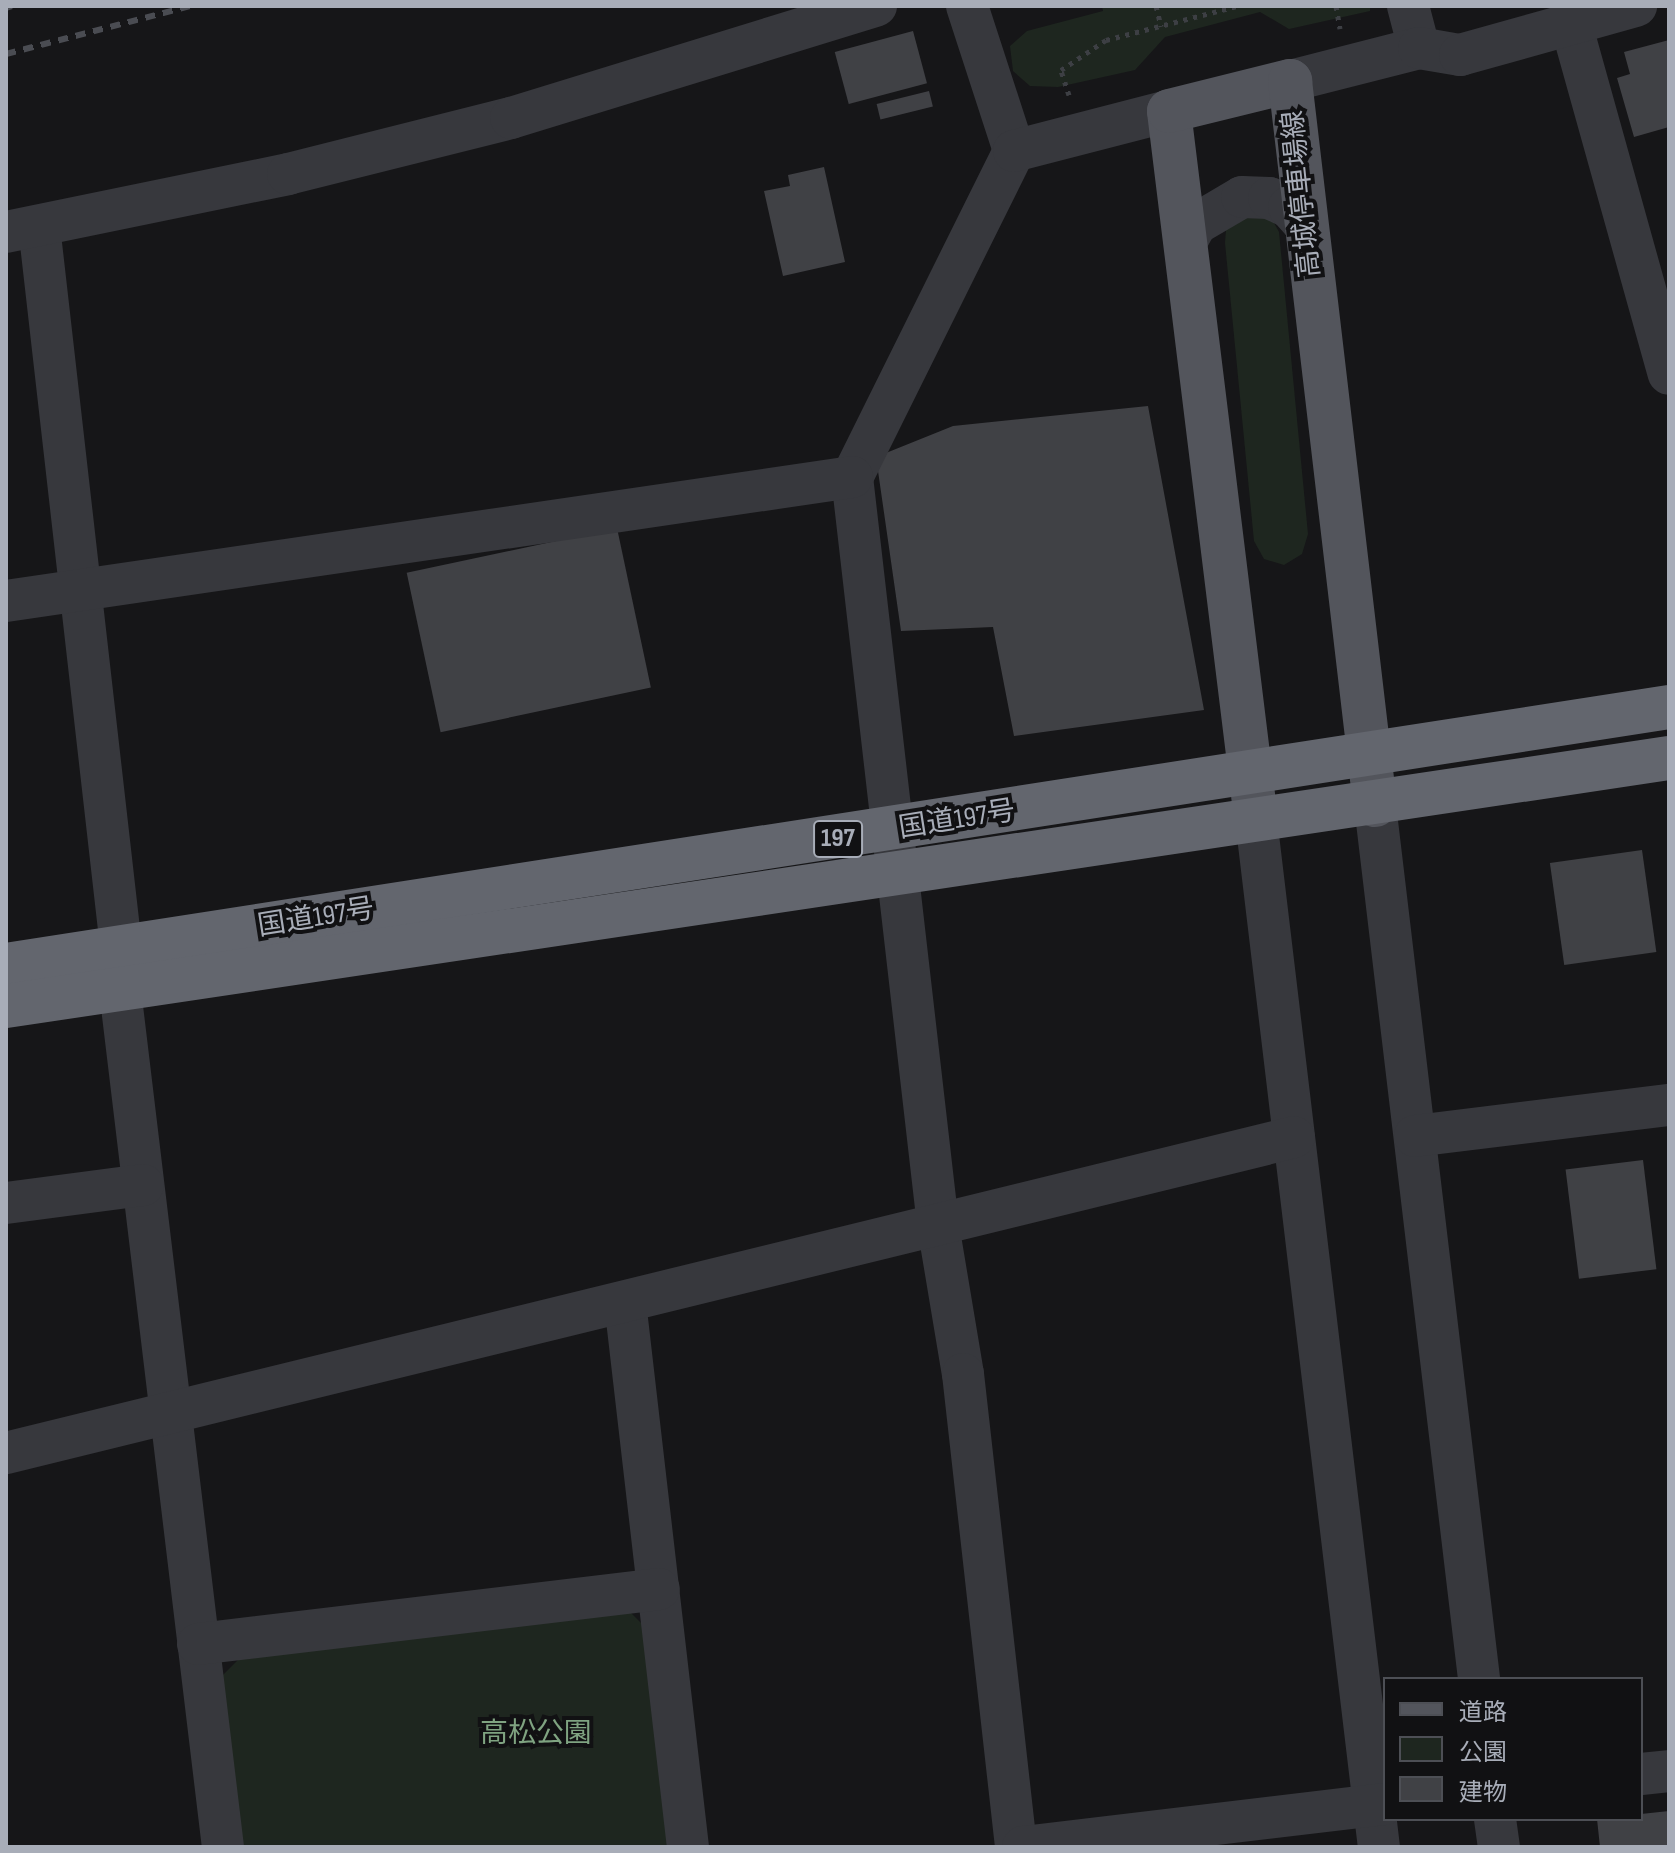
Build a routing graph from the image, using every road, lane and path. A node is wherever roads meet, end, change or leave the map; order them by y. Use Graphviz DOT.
graph roads {
  1 [pos="876,6"];
  2 [pos="967,6"];
  3 [pos="1156,6"];
  4 [pos="1237,6"];
  5 [pos="1408,6"];
  6 [pos="1636,6"];
  7 [pos="1571,24"];
  8 [pos="1161,26"];
  9 [pos="1419,48"];
  10 [pos="1290,81"];
  11 [pos="1169,111"];
  12 [pos="1081,134"];
  13 [pos="1014,151"];
  14 [pos="1305,225"];
  15 [pos="23,229"];
  16 [pos="1186,242"];
  17 [pos="1659,294"];
  18 [pos="1669,374"];
  19 [pos="852,477"];
  20 [pos="77,591"];
  21 [pos="6,601"];
  22 [pos="1669,707"];
  23 [pos="1369,752"];
  24 [pos="1669,758"];
  25 [pos="1249,775"];
  26 [pos="1375,805"];
  27 [pos="1256,819"];
  28 [pos="896,850"];
  29 [pos="6,965"];
  30 [pos="120,969"];
  31 [pos="6,1006"];
  32 [pos="1669,1105"];
  33 [pos="1415,1136"];
  34 [pos="1294,1137"];
  35 [pos="143,1185"];
  36 [pos="6,1203"];
  37 [pos="938,1225"];
  38 [pos="625,1302"];
  39 [pos="171,1414"];
  40 [pos="6,1453"];
  41 [pos="659,1589"];
  42 [pos="198,1644"];
  43 [pos="1479,1677"];
  44 [pos="1669,1771"];
  45 [pos="1643,1774"];
  46 [pos="1379,1805"];
  47 [pos="1495,1821"];
  48 [pos="223,1847"];
  49 [pos="688,1847"];
  50 [pos="1016,1847"];
  51 [pos="1023,1847"];
  52 [pos="1379,1847"];
  53 [pos="1499,1847"];
  1 -- 15 [label="street"];
  2 -- 13 [label="street"];
  3 -- 8 [label="path"];
  4 -- 8 [label="path"];
  5 -- 9 [label="street"];
  6 -- 7 [label="street"];
  7 -- 9 [label="street"];
  7 -- 17 [label="street"];
  8 -- 12 [label="path"];
  9 -- 10 [label="street"];
  10 -- 11 [label="main road, 高城停車場線"];
  10 -- 14 [label="main road, 高城停車場線"];
  11 -- 12 [label="street"];
  11 -- 16 [label="main road"];
  12 -- 13 [label="street"];
  13 -- 19 [label="street"];
  14 -- 16 [label="street"];
  14 -- 23 [label="main road, 高城停車場線"];
  15 -- 20 [label="street"];
  16 -- 25 [label="main road"];
  17 -- 18 [label="street"];
  19 -- 20 [label="street"];
  19 -- 28 [label="street"];
  20 -- 21 [label="street"];
  20 -- 30 [label="street"];
  22 -- 23 [label="highway, 国道197号 / 197"];
  23 -- 25 [label="highway, 国道197号 / 197"];
  23 -- 26 [label="main road, 高城停車場線"];
  24 -- 26 [label="highway, 国道197号 / 197"];
  25 -- 27 [label="main road"];
  25 -- 28 [label="highway, 国道197号 / 197"];
  26 -- 27 [label="highway, 国道197号 / 197"];
  26 -- 33 [label="street"];
  27 -- 28 [label="highway, 国道197号 / 197"];
  27 -- 34 [label="street"];
  28 -- 30 [label="highway, 国道197号 / 197"];
  28 -- 37 [label="street"];
  29 -- 30 [label="highway, 国道197号 / 197"];
  30 -- 31 [label="highway, 国道197号 / 197"];
  30 -- 35 [label="street"];
  32 -- 33 [label="street"];
  33 -- 43 [label="street"];
  34 -- 37 [label="street"];
  34 -- 46 [label="street"];
  35 -- 36 [label="street"];
  35 -- 39 [label="street"];
  37 -- 38 [label="street"];
  37 -- 50 [label="street"];
  38 -- 39 [label="street"];
  38 -- 41 [label="street"];
  39 -- 40 [label="street"];
  39 -- 42 [label="street"];
  41 -- 42 [label="street"];
  41 -- 49 [label="street"];
  42 -- 48 [label="street"];
  44 -- 45 [label="street"];
  46 -- 51 [label="street"];
  46 -- 52 [label="street"];
  47 -- 53 [label="street"];
}
